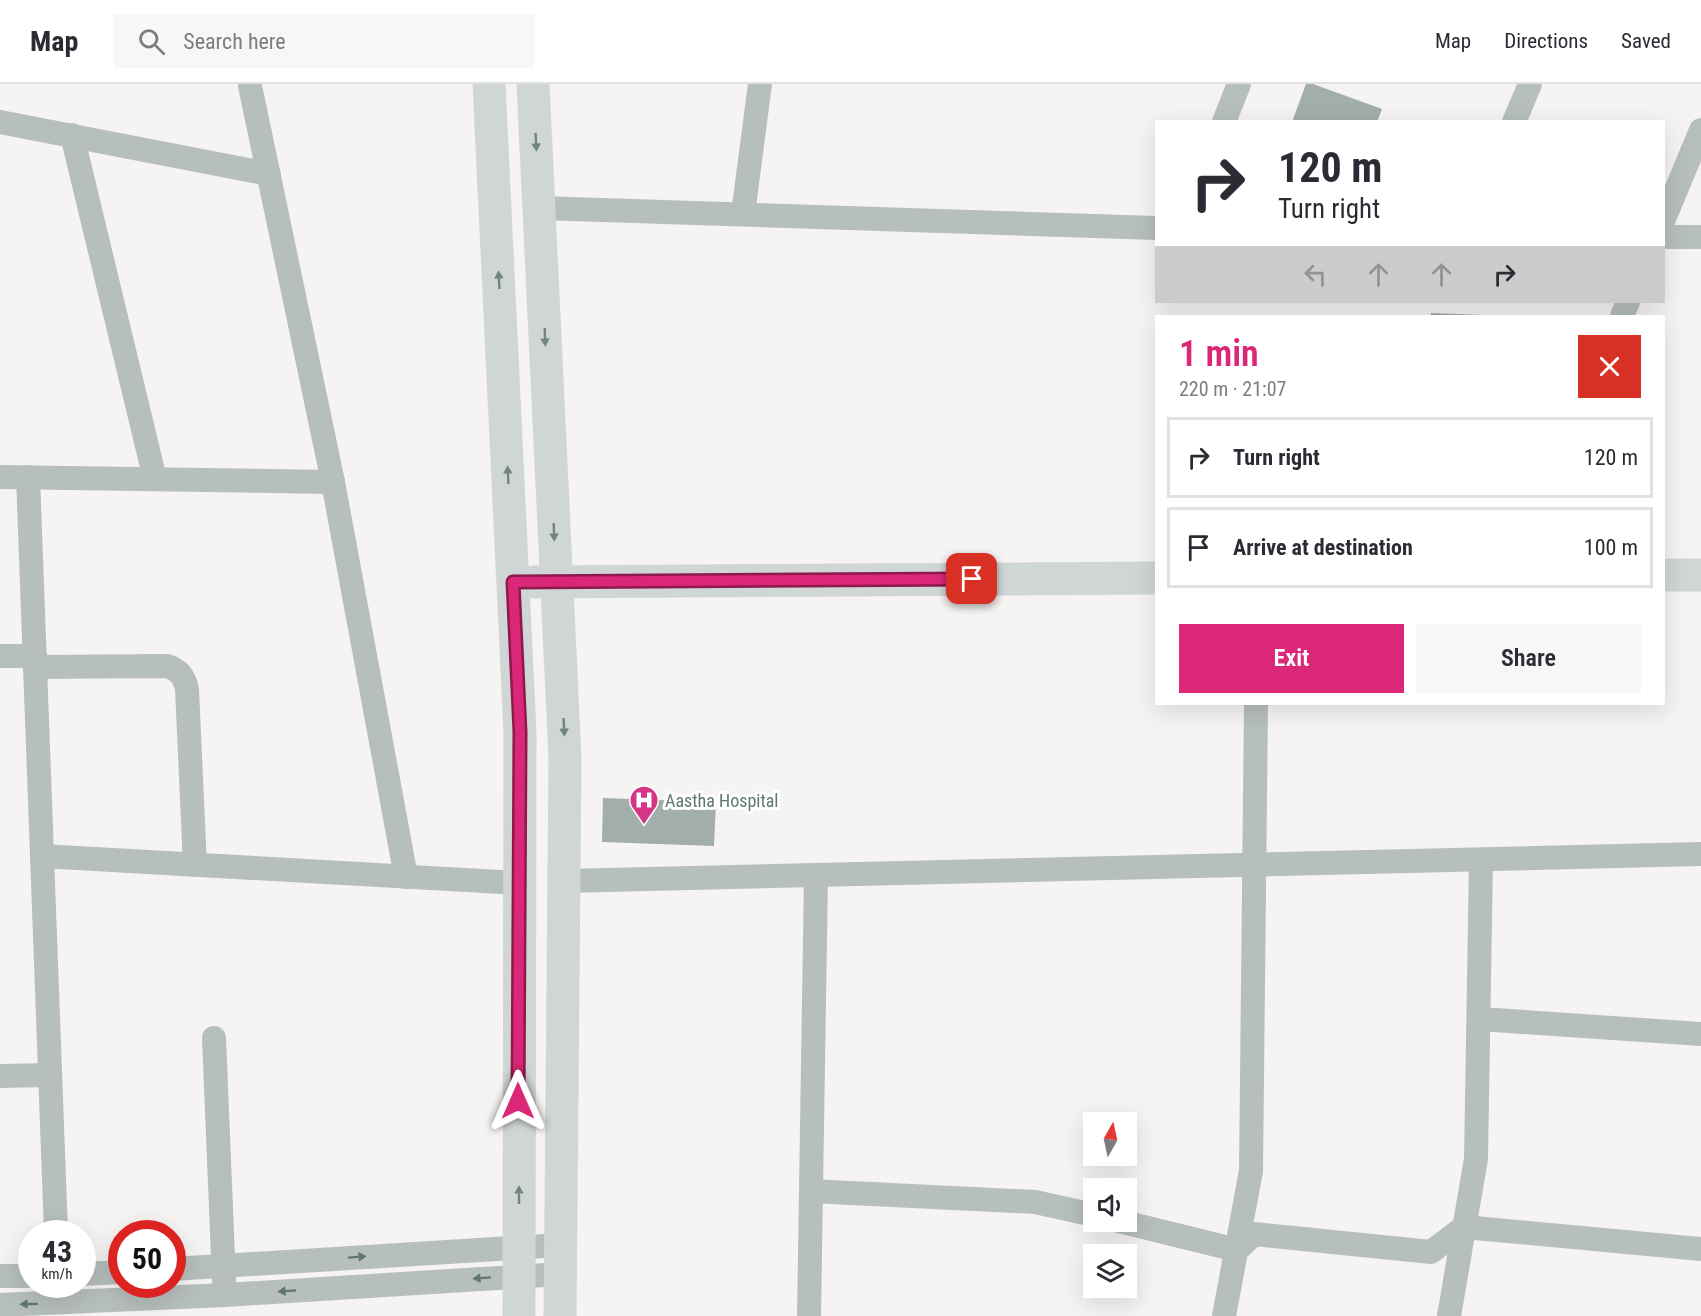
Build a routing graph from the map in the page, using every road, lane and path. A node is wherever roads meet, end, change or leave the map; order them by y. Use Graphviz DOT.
graph roads {
  1 [pos="489,84"];
  2 [pos="533,84"];
  3 [pos="760,84"];
  4 [pos="1239,84"];
  5 [pos="1530,84"];
  6 [pos="250,86"];
  7 [pos="1225,120"];
  8 [pos="1516,120"];
  9 [pos="0,122"];
  10 [pos="1701,130"];
  11 [pos="72,135"];
  12 [pos="269,174"];
  13 [pos="540,208"];
  14 [pos="743,214"];
  15 [pos="1665,217"];
  16 [pos="1155,228"];
  17 [pos="1665,237"];
  18 [pos="1701,237"];
  19 [pos="0,477"];
  20 [pos="28,477"];
  21 [pos="155,479"];
  22 [pos="333,482"];
  23 [pos="1665,575"];
  24 [pos="1701,575"];
  25 [pos="1155,578"];
  26 [pos="513,582"];
  27 [pos="556,582"];
  28 [pos="0,656"];
  29 [pos="35,662"];
  30 [pos="1256,705"];
  31 [pos="1701,854"];
  32 [pos="42,856"];
  33 [pos="1481,860"];
  34 [pos="195,865"];
  35 [pos="1256,865"];
  36 [pos="816,875"];
  37 [pos="406,877"];
  38 [pos="565,881"];
  39 [pos="519,883"];
  40 [pos="1480,1019"];
  41 [pos="1701,1034"];
  42 [pos="214,1038"];
  43 [pos="50,1075"];
  44 [pos="0,1076"];
  45 [pos="811,1191"];
  46 [pos="1083,1213"];
  47 [pos="56,1220"];
  48 [pos="1137,1225"];
  49 [pos="1464,1227"];
  50 [pos="1237,1250"];
  51 [pos="1701,1250"];
  52 [pos="561,1260"];
  53 [pos="519,1261"];
  54 [pos="223,1266"];
  55 [pos="186,1268"];
  56 [pos="0,1276"];
  57 [pos="18,1276"];
  58 [pos="225,1295"];
  59 [pos="66,1301"];
  60 [pos="0,1305"];
  61 [pos="519,1316"];
  62 [pos="560,1316"];
  63 [pos="809,1316"];
  64 [pos="1224,1316"];
  65 [pos="1449,1316"];
  26 -- 1 [label="main road, one-way"];
  2 -- 13 [label="main road, one-way"];
  3 -- 14 [label="street"];
  4 -- 7 [label="street"];
  5 -- 8 [label="street"];
  6 -- 12 [label="street"];
  9 -- 11 [label="street"];
  10 -- 15 [label="street"];
  11 -- 12 [label="street"];
  11 -- 21 [label="street"];
  12 -- 22 [label="street"];
  13 -- 14 [label="street"];
  13 -- 27 [label="main road, one-way"];
  14 -- 16 [label="street"];
  17 -- 18 [label="street"];
  19 -- 20 [label="street"];
  20 -- 21 [label="street"];
  20 -- 29 [label="street"];
  21 -- 22 [label="street"];
  22 -- 37 [label="street"];
  23 -- 24 [label="main road"];
  25 -- 27 [label="main road"];
  26 -- 27 [label="main road"];
  26 -- 39 [label="main road"];
  27 -- 38 [label="main road, one-way"];
  28 -- 29 [label="street"];
  29 -- 32 [label="street"];
  29 -- 34 [label="street"];
  30 -- 35 [label="street"];
  31 -- 33 [label="street"];
  32 -- 34 [label="street"];
  32 -- 43 [label="street"];
  33 -- 35 [label="street"];
  33 -- 40 [label="street"];
  34 -- 37 [label="street"];
  35 -- 36 [label="street"];
  35 -- 50 [label="street"];
  36 -- 38 [label="street"];
  36 -- 45 [label="street"];
  37 -- 39 [label="street"];
  38 -- 52 [label="main road"];
  53 -- 39 [label="main road, one-way"];
  40 -- 41 [label="street"];
  40 -- 49 [label="street"];
  42 -- 54 [label="street"];
  43 -- 44 [label="street"];
  43 -- 47 [label="street"];
  45 -- 46 [label="street"];
  45 -- 63 [label="street"];
  48 -- 50 [label="street"];
  49 -- 50 [label="street"];
  49 -- 51 [label="street"];
  49 -- 65 [label="street"];
  50 -- 64 [label="street"];
  52 -- 53 [label="street"];
  52 -- 62 [label="main road"];
  54 -- 53 [label="street, one-way"];
  53 -- 58 [label="street, one-way"];
  53 -- 61 [label="main road"];
  54 -- 55 [label="street"];
  54 -- 58 [label="street"];
  56 -- 57 [label="street"];
  58 -- 59 [label="street"];
  59 -- 60 [label="street, one-way"];
}
